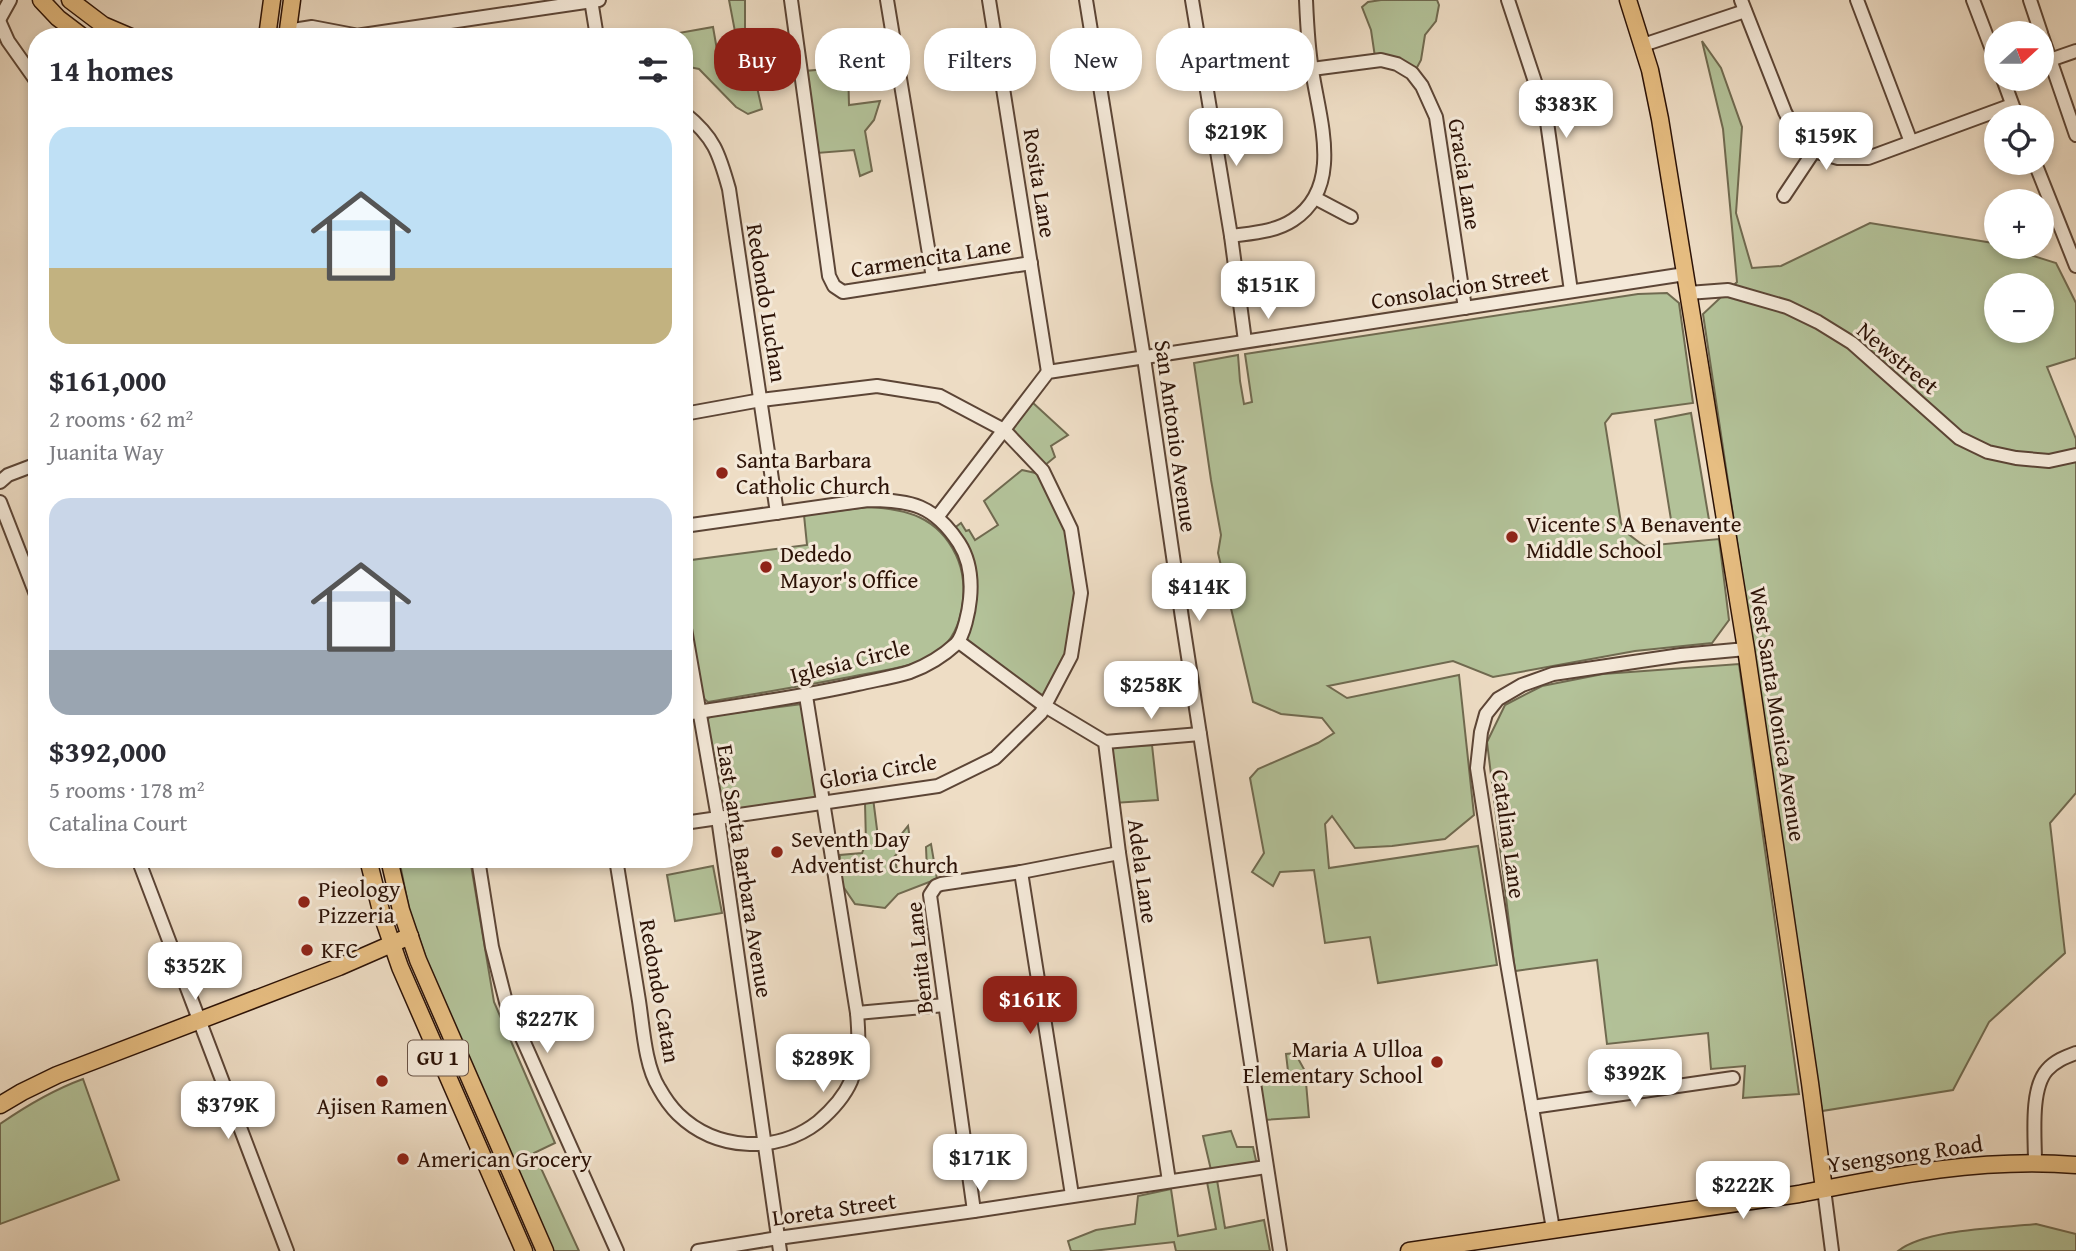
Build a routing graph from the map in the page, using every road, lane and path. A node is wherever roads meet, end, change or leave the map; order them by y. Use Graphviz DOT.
graph roads {
  1 [pos="10,0"];
  2 [pos="41,0"];
  3 [pos="70,0"];
  4 [pos="272,0"];
  5 [pos="292,0"];
  6 [pos="593,0"];
  7 [pos="790,0"];
  8 [pos="887,0"];
  9 [pos="989,0"];
  10 [pos="1086,0"];
  11 [pos="1192,0"];
  12 [pos="1306,0"];
  13 [pos="1508,0"];
  14 [pos="1628,0"];
  15 [pos="1857,0"];
  16 [pos="1973,0"];
  17 [pos="2030,0"];
  18 [pos="1743,6"];
  19 [pos="0,21"];
  20 [pos="2037,21"];
  21 [pos="71,28"];
  22 [pos="110,28"];
  23 [pos="264,28"];
  24 [pos="288,28"];
  25 [pos="406,28"];
  26 [pos="596,28"];
  27 [pos="1308,28"];
  28 [pos="1984,29"];
  29 [pos="1643,45"];
  30 [pos="2076,51"];
  31 [pos="2054,59"];
  32 [pos="28,69"];
  33 [pos="1314,69"];
  34 [pos="2054,72"];
  35 [pos="1314,86"];
  36 [pos="693,120"];
  37 [pos="1984,120"];
  38 [pos="2076,135"];
  39 [pos="1911,142"];
  40 [pos="1814,151"];
  41 [pos="2040,175"];
  42 [pos="1784,196"];
  43 [pos="1315,198"];
  44 [pos="1351,217"];
  45 [pos="1231,236"];
  46 [pos="2073,250"];
  47 [pos="1031,263"];
  48 [pos="2076,266"];
  49 [pos="1685,274"];
  50 [pos="933,278"];
  51 [pos="1571,291"];
  52 [pos="1688,293"];
  53 [pos="1465,307"];
  54 [pos="1245,341"];
  55 [pos="1144,358"];
  56 [pos="1048,372"];
  57 [pos="761,400"];
  58 [pos="693,412"];
  59 [pos="1004,430"];
  60 [pos="2076,455"];
  61 [pos="28,467"];
  62 [pos="0,482"];
  63 [pos="0,502"];
  64 [pos="778,513"];
  65 [pos="938,516"];
  66 [pos="693,525"];
  67 [pos="28,574"];
  68 [pos="959,642"];
  69 [pos="1746,649"];
  70 [pos="693,680"];
  71 [pos="806,696"];
  72 [pos="1045,706"];
  73 [pos="693,712"];
  74 [pos="698,712"];
  75 [pos="1200,734"];
  76 [pos="1105,742"];
  77 [pos="822,802"];
  78 [pos="718,818"];
  79 [pos="693,822"];
  80 [pos="1119,853"];
  81 [pos="141,868"];
  82 [pos="370,868"];
  83 [pos="391,868"];
  84 [pos="479,868"];
  85 [pos="618,868"];
  86 [pos="1021,872"];
  87 [pos="410,936"];
  88 [pos="391,944"];
  89 [pos="945,1005"];
  90 [pos="857,1013"];
  91 [pos="200,1020"];
  92 [pos="2076,1053"];
  93 [pos="1733,1078"];
  94 [pos="0,1105"];
  95 [pos="1532,1108"];
  96 [pos="765,1144"];
  97 [pos="2035,1162"];
  98 [pos="2076,1165"];
  99 [pos="1266,1167"];
  100 [pos="1169,1181"];
  101 [pos="1824,1189"];
  102 [pos="1072,1195"];
  103 [pos="974,1211"];
  104 [pos="1553,1229"];
  105 [pos="779,1245"];
  106 [pos="287,1251"];
  107 [pos="523,1251"];
  108 [pos="545,1251"];
  109 [pos="617,1251"];
  110 [pos="698,1251"];
  111 [pos="1280,1251"];
  112 [pos="1409,1251"];
  113 [pos="1832,1251"];
  1 -- 19 [label="street"];
  2 -- 21 [label="main road"];
  3 -- 22 [label="main road"];
  4 -- 23 [label="main road"];
  5 -- 24 [label="main road"];
  6 -- 25 [label="street"];
  6 -- 26 [label="street"];
  7 -- 50 [label="street, Carmencita Lane"];
  8 -- 50 [label="street"];
  9 -- 47 [label="street, Rosita Lane"];
  10 -- 55 [label="street, San Antonio Avenue"];
  11 -- 45 [label="street"];
  12 -- 27 [label="street"];
  13 -- 51 [label="street"];
  14 -- 29 [label="main road, West Santa Monica Avenue"];
  15 -- 39 [label="street"];
  16 -- 28 [label="street"];
  17 -- 20 [label="street"];
  18 -- 29 [label="street"];
  18 -- 40 [label="street"];
  19 -- 32 [label="street"];
  29 -- 49 [label="main road, West Santa Monica Avenue"];
  30 -- 31 [label="street"];
  33 -- 53 [label="street, Gracia Lane"];
  34 -- 38 [label="street"];
  35 -- 43 [label="street"];
  36 -- 57 [label="street, Redondo Luchan"];
  37 -- 39 [label="street"];
  39 -- 40 [label="street"];
  40 -- 42 [label="street"];
  41 -- 46 [label="street"];
  43 -- 44 [label="street"];
  43 -- 45 [label="street"];
  45 -- 54 [label="street"];
  46 -- 48 [label="street"];
  47 -- 50 [label="street, Carmencita Lane"];
  47 -- 56 [label="street, Rosita Lane"];
  49 -- 51 [label="street, Consolacion Street"];
  49 -- 52 [label="main road, West Santa Monica Avenue"];
  51 -- 53 [label="street, Consolacion Street"];
  52 -- 60 [label="street, Newstreet"];
  52 -- 69 [label="main road, West Santa Monica Avenue"];
  53 -- 54 [label="street, Consolacion Street"];
  54 -- 55 [label="street, Consolacion Street"];
  55 -- 56 [label="street, Consolacion Street"];
  55 -- 75 [label="street, San Antonio Avenue"];
  56 -- 59 [label="street"];
  57 -- 58 [label="street, Gloria Circle"];
  57 -- 59 [label="street, Gloria Circle"];
  57 -- 64 [label="street, Redondo Luchan"];
  59 -- 65 [label="street"];
  59 -- 72 [label="street, Gloria Circle"];
  61 -- 62 [label="street"];
  63 -- 67 [label="street"];
  64 -- 65 [label="street"];
  64 -- 66 [label="street"];
  65 -- 68 [label="street"];
  68 -- 71 [label="street, Iglesia Circle"];
  68 -- 72 [label="street"];
  69 -- 95 [label="street, Catalina Lane"];
  69 -- 101 [label="main road, West Santa Monica Avenue"];
  70 -- 74 [label="street, East Santa Barbara Avenue"];
  71 -- 74 [label="street, Iglesia Circle"];
  71 -- 77 [label="street, Redondo Catan"];
  72 -- 76 [label="street"];
  72 -- 77 [label="street, Gloria Circle"];
  73 -- 74 [label="street, Iglesia Circle"];
  74 -- 78 [label="street, East Santa Barbara Avenue"];
  75 -- 76 [label="street"];
  75 -- 99 [label="street, San Antonio Avenue"];
  76 -- 80 [label="street, Adela Lane"];
  77 -- 78 [label="street, Gloria Circle"];
  77 -- 90 [label="street, Redondo Catan"];
  78 -- 79 [label="street, Gloria Circle"];
  78 -- 96 [label="street, East Santa Barbara Avenue"];
  80 -- 86 [label="street, Benita Lane"];
  80 -- 100 [label="street, Adela Lane"];
  81 -- 91 [label="street"];
  82 -- 88 [label="main road, GU 1"];
  83 -- 87 [label="main road, GU 1"];
  84 -- 109 [label="street"];
  85 -- 96 [label="street, Redondo Catan"];
  86 -- 89 [label="street, Benita Lane"];
  86 -- 102 [label="street"];
  87 -- 88 [label="main road"];
  87 -- 108 [label="main road, GU 1"];
  88 -- 91 [label="main road"];
  88 -- 107 [label="main road, GU 1"];
  89 -- 90 [label="street"];
  89 -- 103 [label="street, Benita Lane"];
  90 -- 96 [label="street, Redondo Catan"];
  91 -- 94 [label="main road"];
  91 -- 106 [label="street"];
  92 -- 97 [label="street"];
  93 -- 95 [label="street"];
  95 -- 104 [label="street, Catalina Lane"];
  96 -- 105 [label="street, East Santa Barbara Avenue"];
  97 -- 98 [label="main road, Ysengsong Road"];
  97 -- 101 [label="main road, Ysengsong Road"];
  99 -- 100 [label="street, Loreta Street"];
  99 -- 111 [label="street, San Antonio Avenue"];
  100 -- 102 [label="street, Loreta Street"];
  101 -- 104 [label="main road, Ysengsong Road"];
  101 -- 113 [label="street"];
  102 -- 103 [label="street, Loreta Street"];
  103 -- 105 [label="street, Loreta Street"];
  104 -- 112 [label="main road, Ysengsong Road"];
  105 -- 110 [label="street, Loreta Street"];
}
